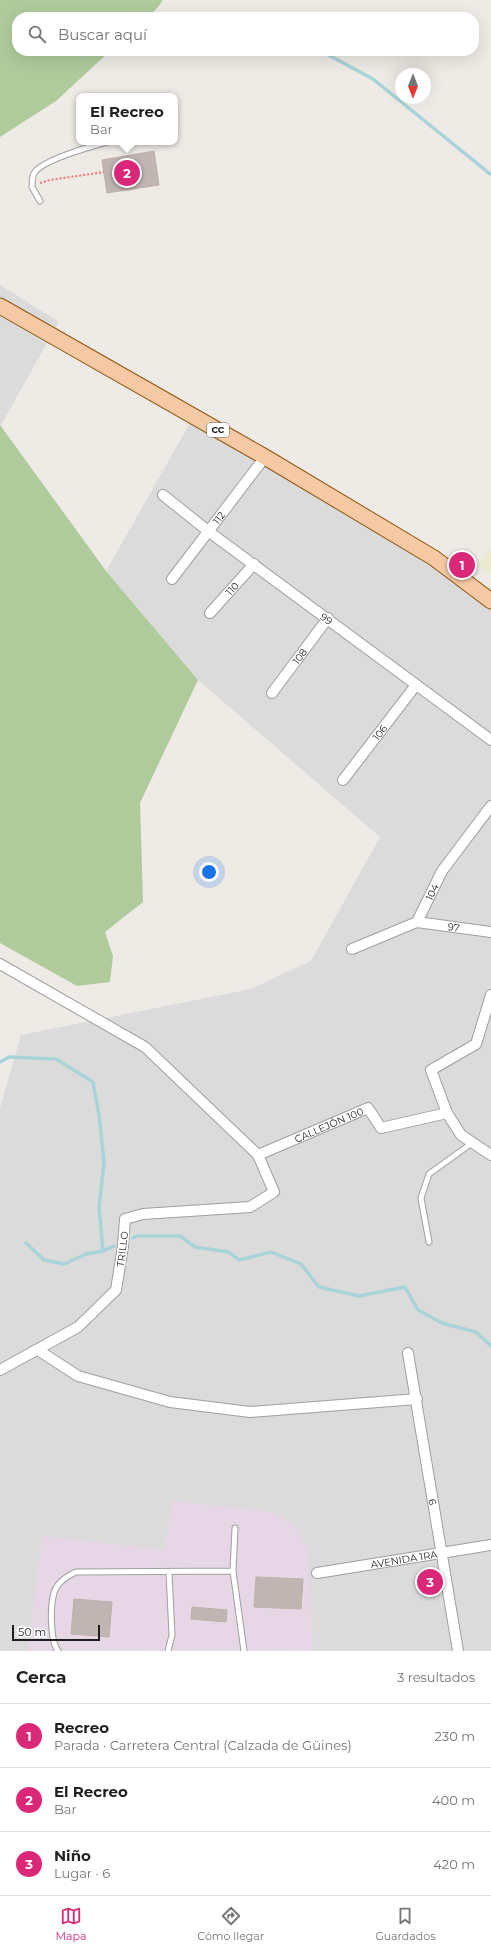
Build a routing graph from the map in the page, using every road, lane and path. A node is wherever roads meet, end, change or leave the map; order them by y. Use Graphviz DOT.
graph roads {
  1 [pos="96,145"];
  2 [pos="104,172"];
  3 [pos="32,187"];
  4 [pos="40,201"];
  5 [pos="0,306"];
  6 [pos="265,457"];
  7 [pos="163,495"];
  8 [pos="208,532"];
  9 [pos="254,564"];
  10 [pos="172,579"];
  11 [pos="491,601"];
  12 [pos="210,613"];
  13 [pos="328,618"];
  14 [pos="416,685"];
  15 [pos="272,693"];
  16 [pos="491,740"];
  17 [pos="343,780"];
  18 [pos="491,806"];
  19 [pos="417,922"];
  20 [pos="491,932"];
  21 [pos="352,949"];
  22 [pos="0,964"];
  23 [pos="491,995"];
  24 [pos="447,1113"];
  25 [pos="472,1143"];
  26 [pos="258,1155"];
  27 [pos="491,1155"];
  28 [pos="429,1242"];
  29 [pos="38,1350"];
  30 [pos="408,1353"];
  31 [pos="0,1370"];
  32 [pos="416,1399"];
  33 [pos="235,1528"];
  34 [pos="491,1545"];
  35 [pos="442,1552"];
  36 [pos="233,1571"];
  37 [pos="169,1573"];
  38 [pos="318,1573"];
  39 [pos="58,1651"];
  40 [pos="168,1651"];
  41 [pos="244,1651"];
  42 [pos="458,1651"];
  1 -- 3 [label="lane"];
  2 -- 3 [label="path"];
  3 -- 4 [label="lane"];
  5 -- 6 [label="main road, CC"];
  6 -- 8 [label="street, 112"];
  6 -- 11 [label="main road, CC"];
  7 -- 8 [label="street, 99"];
  8 -- 9 [label="street, 99"];
  8 -- 10 [label="street, 112"];
  9 -- 12 [label="street, 110"];
  9 -- 13 [label="street, 99"];
  13 -- 14 [label="street, 99"];
  13 -- 15 [label="street, 108"];
  14 -- 16 [label="street, 99"];
  14 -- 17 [label="street, 106"];
  18 -- 19 [label="street, 104"];
  19 -- 20 [label="street, 97"];
  19 -- 21 [label="street"];
  22 -- 26 [label="street"];
  23 -- 24 [label="street"];
  24 -- 25 [label="street"];
  24 -- 26 [label="street, CALLEJÓN 100"];
  25 -- 27 [label="street"];
  25 -- 28 [label="lane"];
  26 -- 29 [label="street, TRILLO"];
  29 -- 31 [label="street, TRILLO"];
  29 -- 32 [label="street"];
  30 -- 32 [label="street, 6"];
  32 -- 35 [label="street, 6"];
  33 -- 36 [label="lane"];
  34 -- 35 [label="street, AVENIDA 1RA"];
  35 -- 38 [label="street, AVENIDA 1RA"];
  35 -- 42 [label="street, 6"];
  36 -- 37 [label="lane"];
  36 -- 41 [label="lane"];
  37 -- 39 [label="lane"];
  37 -- 40 [label="lane"];
}
